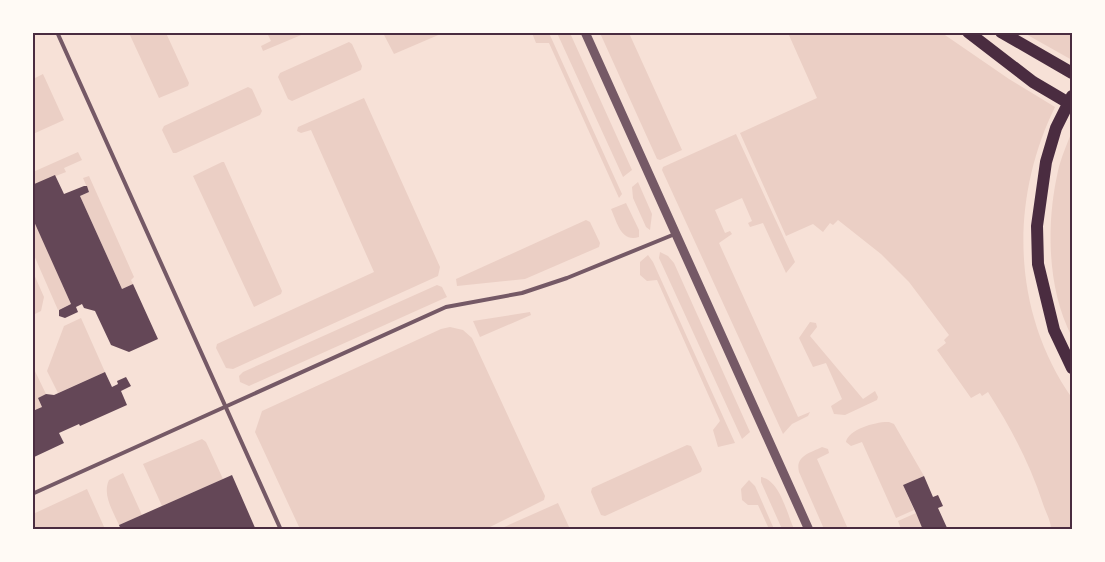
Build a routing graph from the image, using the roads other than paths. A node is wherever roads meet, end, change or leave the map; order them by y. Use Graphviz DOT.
graph roads {
  1 [pos="57,32"];
  2 [pos="585,32"];
  3 [pos="968,32"];
  4 [pos="1001,32"];
  5 [pos="1072,73"];
  6 [pos="1072,96"];
  7 [pos="1072,105"];
  8 [pos="675,234"];
  9 [pos="1072,368"];
  10 [pos="224,407"];
  11 [pos="32,494"];
  12 [pos="281,530"];
  13 [pos="809,530"];
  1 -- 10 [label="lane"];
  2 -- 8 [label="street"];
  3 -- 7 [label="main road"];
  4 -- 5 [label="main road"];
  6 -- 9 [label="main road"];
  8 -- 10 [label="lane"];
  8 -- 13 [label="street"];
  10 -- 11 [label="lane"];
  10 -- 12 [label="lane"];
}
